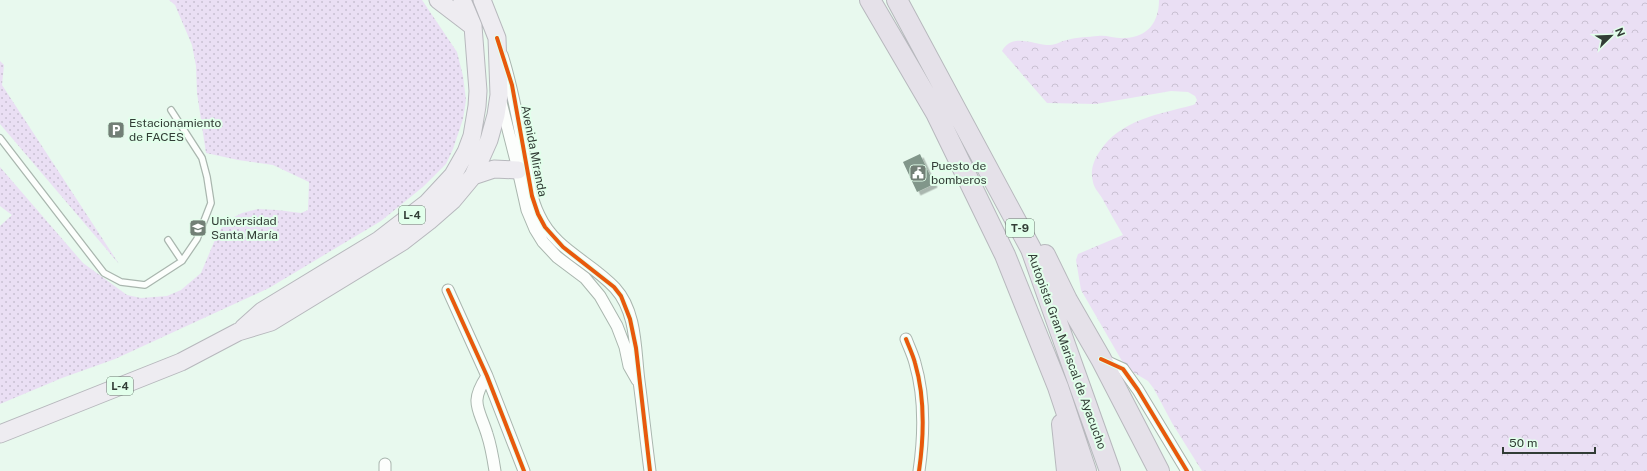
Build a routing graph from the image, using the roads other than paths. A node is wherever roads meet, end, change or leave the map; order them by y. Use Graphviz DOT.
graph roads {
  1 [pos="438,0"];
  2 [pos="462,0"];
  3 [pos="482,0"];
  4 [pos="870,0"];
  5 [pos="897,0"];
  6 [pos="473,26"];
  7 [pos="497,38"];
  8 [pos="499,94"];
  9 [pos="171,110"];
  10 [pos="0,138"];
  11 [pos="518,170"];
  12 [pos="473,176"];
  13 [pos="992,176"];
  14 [pos="168,240"];
  15 [pos="182,261"];
  16 [pos="448,290"];
  17 [pos="238,332"];
  18 [pos="906,339"];
  19 [pos="1101,359"];
  20 [pos="487,376"];
  21 [pos="640,384"];
  22 [pos="1058,387"];
  23 [pos="0,434"];
  24 [pos="495,471"];
  25 [pos="524,471"];
  26 [pos="650,471"];
  27 [pos="919,471"];
  28 [pos="1067,471"];
  29 [pos="1086,471"];
  30 [pos="1110,471"];
  31 [pos="1159,471"];
  32 [pos="1187,471"];
  1 -- 6 [label="main road"];
  2 -- 6 [label="main road, L-4"];
  3 -- 7 [label="main road, L-4"];
  4 -- 22 [label="highway, Autopista Gran Mariscal de Ayacucho / T-9"];
  5 -- 13 [label="highway, Autopista Gran Mariscal de Ayacucho / T-9"];
  6 -- 8 [label="main road"];
  6 -- 17 [label="main road, L-4"];
  7 -- 8 [label="main road, L-4"];
  7 -- 21 [label="street, Avenida Miranda"];
  8 -- 11 [label="street, Avenida Miranda"];
  8 -- 12 [label="main road, L-4"];
  9 -- 15 [label="lane"];
  10 -- 15 [label="lane"];
  11 -- 12 [label="main road"];
  11 -- 21 [label="street, Avenida Miranda"];
  12 -- 17 [label="main road, L-4"];
  13 -- 19 [label="highway"];
  13 -- 30 [label="highway, Autopista Gran Mariscal de Ayacucho / T-9"];
  14 -- 15 [label="lane"];
  16 -- 20 [label="street"];
  17 -- 23 [label="main road, L-4"];
  18 -- 27 [label="street"];
  19 -- 31 [label="highway"];
  19 -- 32 [label="street"];
  20 -- 24 [label="street"];
  20 -- 25 [label="street"];
  21 -- 26 [label="street, Avenida Miranda"];
  22 -- 28 [label="highway"];
  22 -- 29 [label="highway, Autopista Gran Mariscal de Ayacucho / T-9"];
}
